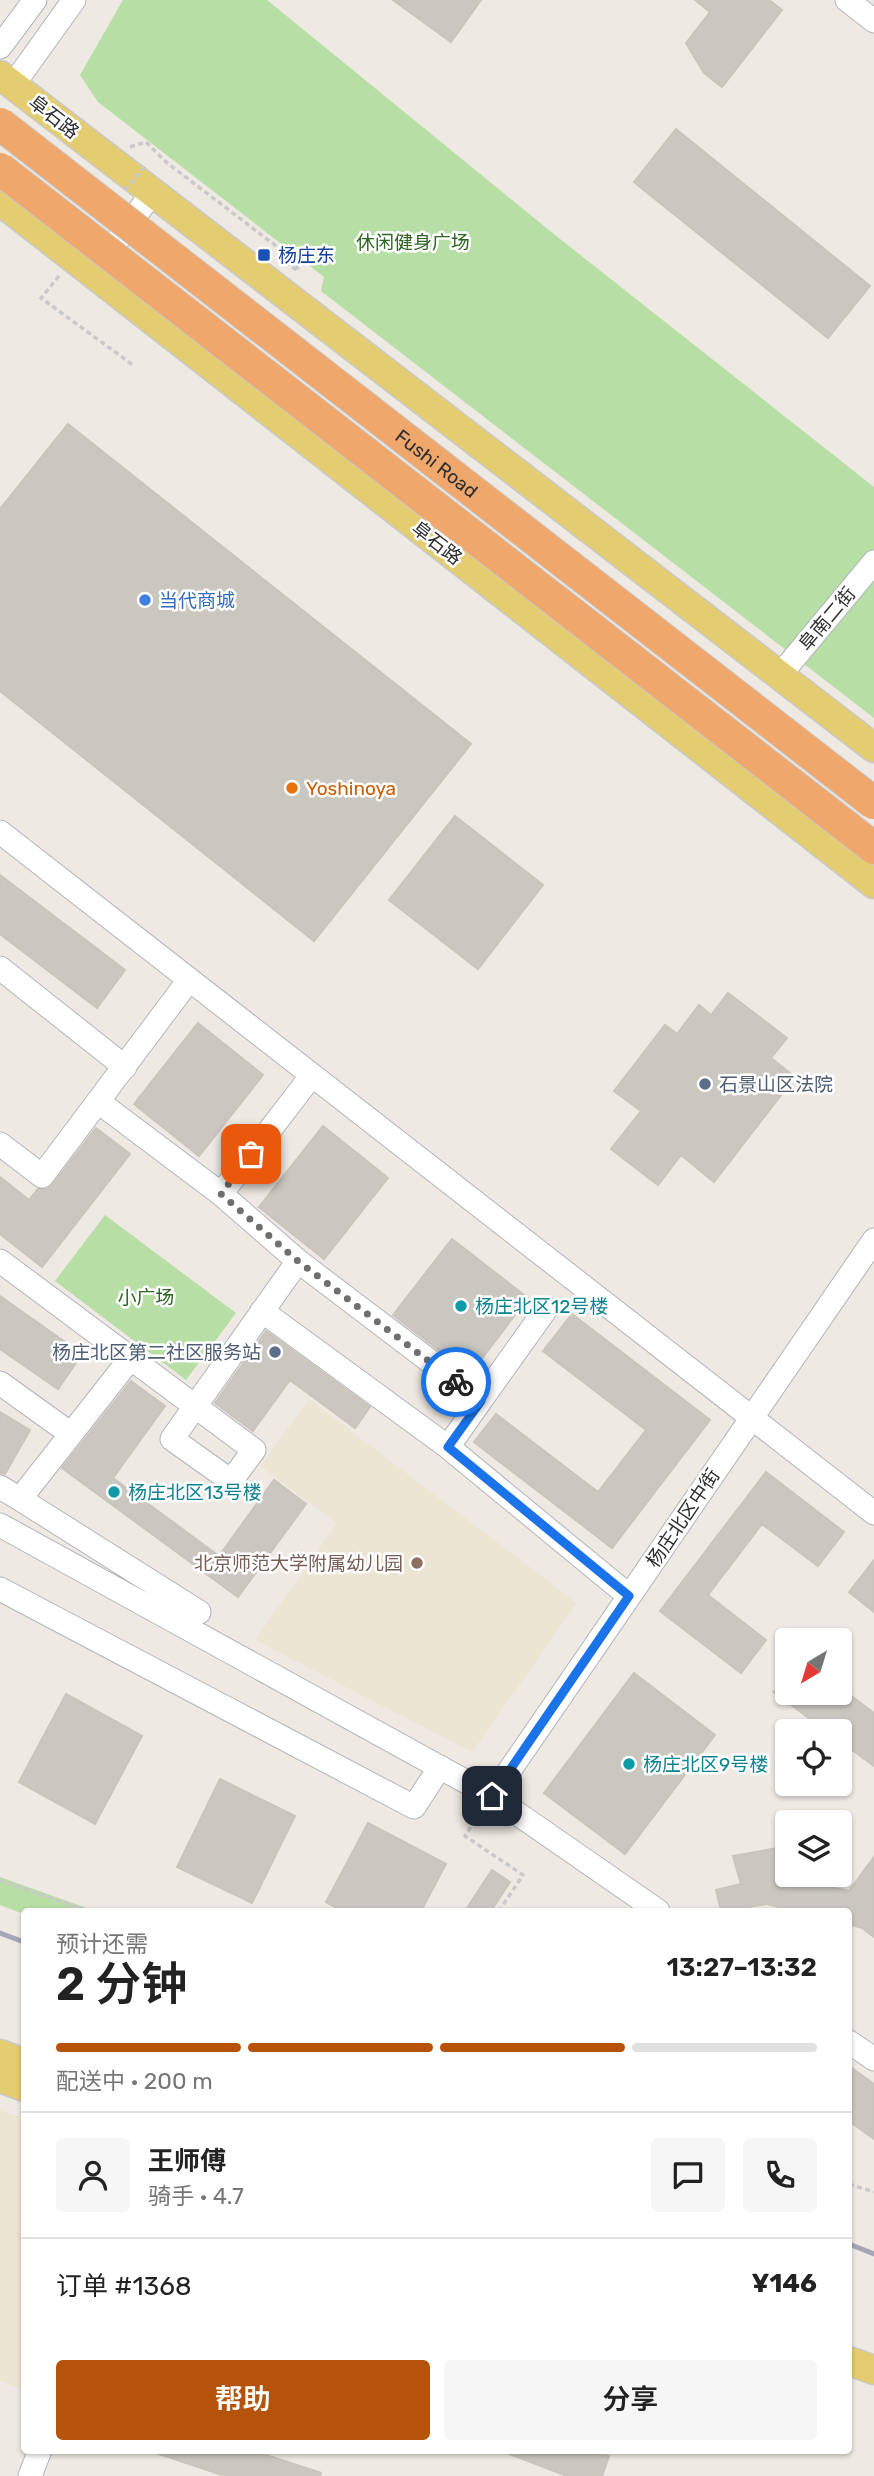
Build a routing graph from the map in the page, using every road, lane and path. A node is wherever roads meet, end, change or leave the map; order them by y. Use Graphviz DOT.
graph roads {
  1 [pos="35,0"];
  2 [pos="74,0"];
  3 [pos="847,0"];
  4 [pos="874,21"];
  5 [pos="0,47"];
  6 [pos="4,88"];
  7 [pos="0,124"];
  8 [pos="166,162"];
  9 [pos="147,164"];
  10 [pos="0,169"];
  11 [pos="155,182"];
  12 [pos="0,201"];
  13 [pos="276,256"];
  14 [pos="93,273"];
  15 [pos="41,298"];
  16 [pos="133,365"];
  17 [pos="874,562"];
  18 [pos="780,675"];
  19 [pos="874,748"];
  20 [pos="874,803"];
  21 [pos="0,832"];
  22 [pos="874,848"];
  23 [pos="874,884"];
  24 [pos="0,968"];
  25 [pos="189,980"];
  26 [pos="125,1067"];
  27 [pos="312,1075"];
  28 [pos="108,1109"];
  29 [pos="0,1144"];
  30 [pos="221,1194"];
  31 [pos="874,1241"];
  32 [pos="0,1261"];
  33 [pos="298,1261"];
  34 [pos="546,1309"];
  35 [pos="262,1311"];
  36 [pos="130,1359"];
  37 [pos="0,1382"];
  38 [pos="481,1401"];
  39 [pos="751,1418"];
  40 [pos="71,1434"];
  41 [pos="448,1447"];
  42 [pos="0,1487"];
  43 [pos="20,1499"];
  44 [pos="874,1513"];
  45 [pos="0,1525"];
  46 [pos="0,1589"];
  47 [pos="629,1596"];
  48 [pos="199,1612"];
  49 [pos="440,1767"];
  50 [pos="492,1796"];
  51 [pos="0,1880"];
  52 [pos="79,1908"];
  53 [pos="501,1908"];
  54 [pos="654,1908"];
  55 [pos="852,2044"];
  56 [pos="0,2054"];
  57 [pos="874,2059"];
  58 [pos="21,2062"];
  59 [pos="0,2078"];
  60 [pos="21,2086"];
  61 [pos="852,2185"];
  62 [pos="874,2192"];
  63 [pos="852,2362"];
  64 [pos="874,2370"];
  65 [pos="852,2383"];
  66 [pos="874,2391"];
  67 [pos="38,2454"];
  68 [pos="30,2476"];
  1 -- 5 [label="street"];
  2 -- 6 [label="street"];
  3 -- 4 [label="street"];
  6 -- 11 [label="main road, 阜石路"];
  7 -- 20 [label="highway, Fushi Road, bridge"];
  8 -- 13 [label="path"];
  9 -- 11 [label="path"];
  10 -- 22 [label="highway, Fushi Road, bridge"];
  11 -- 14 [label="street"];
  11 -- 18 [label="main road, 阜石路"];
  12 -- 14 [label="main road, 阜石路"];
  14 -- 23 [label="main road, 阜石路"];
  15 -- 16 [label="path"];
  17 -- 18 [label="street, 阜南二街"];
  18 -- 19 [label="main road, 阜石路"];
  21 -- 25 [label="street"];
  24 -- 26 [label="street"];
  25 -- 26 [label="street"];
  25 -- 27 [label="street"];
  26 -- 29 [label="street"];
  27 -- 30 [label="street"];
  27 -- 39 [label="street"];
  28 -- 30 [label="street"];
  30 -- 33 [label="street"];
  31 -- 39 [label="street, 杨庄北区中街"];
  32 -- 36 [label="street"];
  33 -- 35 [label="street"];
  33 -- 38 [label="street"];
  34 -- 38 [label="street"];
  35 -- 36 [label="street"];
  35 -- 41 [label="street"];
  36 -- 40 [label="street"];
  37 -- 40 [label="street"];
  38 -- 41 [label="street"];
  39 -- 44 [label="street"];
  39 -- 47 [label="street, 杨庄北区中街"];
  40 -- 43 [label="street"];
  41 -- 47 [label="street"];
  42 -- 43 [label="street"];
  43 -- 48 [label="street"];
  45 -- 49 [label="street"];
  46 -- 49 [label="street"];
  47 -- 50 [label="street, 杨庄北区中街"];
  49 -- 50 [label="street"];
  50 -- 53 [label="path"];
  50 -- 54 [label="street"];
  51 -- 52 [label="path"];
  55 -- 57 [label="street"];
  56 -- 58 [label="main road"];
  59 -- 60 [label="main road"];
  61 -- 62 [label="path"];
  63 -- 64 [label="main road"];
  65 -- 66 [label="main road"];
  67 -- 68 [label="street"];
}
